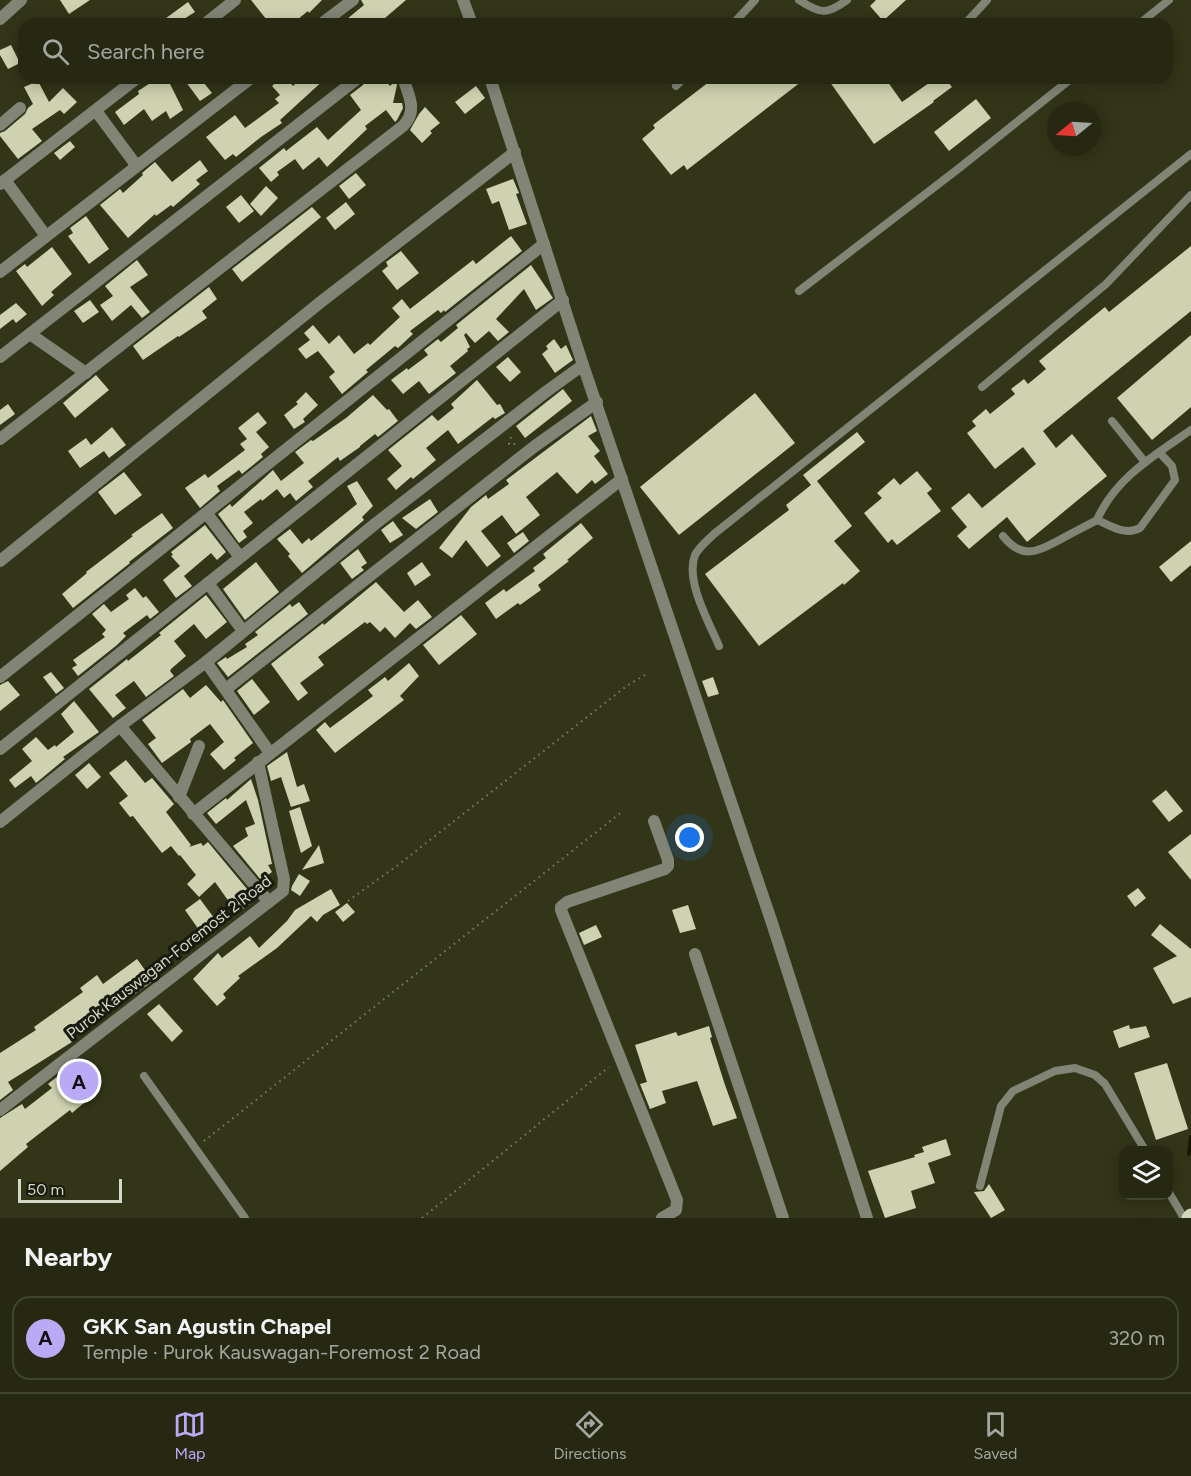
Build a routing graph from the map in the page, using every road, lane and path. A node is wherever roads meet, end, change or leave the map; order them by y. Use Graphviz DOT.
graph roads {
  1 [pos="21,0"];
  2 [pos="235,0"];
  3 [pos="353,0"];
  4 [pos="463,0"];
  5 [pos="755,0"];
  6 [pos="799,0"];
  7 [pos="848,0"];
  8 [pos="987,0"];
  9 [pos="1169,0"];
  10 [pos="212,18"];
  11 [pos="329,18"];
  12 [pos="469,18"];
  13 [pos="738,18"];
  14 [pos="970,18"];
  15 [pos="1146,18"];
  16 [pos="0,19"];
  17 [pos="130,84"];
  18 [pos="243,84"];
  19 [pos="350,84"];
  20 [pos="405,84"];
  21 [pos="492,84"];
  22 [pos="1064,84"];
  23 [pos="20,108"];
  24 [pos="96,111"];
  25 [pos="0,124"];
  26 [pos="515,152"];
  27 [pos="1191,154"];
  28 [pos="136,165"];
  29 [pos="2,182"];
  30 [pos="1191,195"];
  31 [pos="46,236"];
  32 [pos="544,244"];
  33 [pos="0,272"];
  34 [pos="799,291"];
  35 [pos="563,300"];
  36 [pos="30,334"];
  37 [pos="0,357"];
  38 [pos="584,365"];
  39 [pos="86,373"];
  40 [pos="982,387"];
  41 [pos="597,402"];
  42 [pos="514,418"];
  43 [pos="1112,421"];
  44 [pos="1191,430"];
  45 [pos="0,439"];
  46 [pos="535,446"];
  47 [pos="1159,452"];
  48 [pos="1145,462"];
  49 [pos="622,479"];
  50 [pos="207,514"];
  51 [pos="1097,520"];
  52 [pos="1003,536"];
  53 [pos="240,557"];
  54 [pos="0,561"];
  55 [pos="208,583"];
  56 [pos="243,631"];
  57 [pos="719,646"];
  58 [pos="206,663"];
  59 [pos="645,675"];
  60 [pos="0,677"];
  61 [pos="226,689"];
  62 [pos="120,726"];
  63 [pos="199,746"];
  64 [pos="0,749"];
  65 [pos="270,753"];
  66 [pos="258,762"];
  67 [pos="179,797"];
  68 [pos="623,811"];
  69 [pos="193,814"];
  70 [pos="654,821"];
  71 [pos="0,822"];
  72 [pos="348,901"];
  73 [pos="269,902"];
  74 [pos="695,954"];
  75 [pos="620,1058"];
  76 [pos="144,1076"];
  77 [pos="0,1110"];
  78 [pos="1143,1146"];
  79 [pos="195,1149"];
  80 [pos="981,1186"];
  81 [pos="1173,1199"];
  82 [pos="245,1218"];
  83 [pos="422,1218"];
  84 [pos="662,1218"];
  85 [pos="783,1218"];
  86 [pos="867,1218"];
  87 [pos="1184,1218"];
  1 -- 16 [label="street"];
  2 -- 10 [label="street"];
  3 -- 11 [label="street"];
  4 -- 12 [label="street"];
  5 -- 13 [label="lane"];
  6 -- 7 [label="lane"];
  8 -- 14 [label="lane"];
  9 -- 15 [label="lane"];
  17 -- 24 [label="street"];
  18 -- 28 [label="street"];
  19 -- 36 [label="street"];
  20 -- 39 [label="street"];
  21 -- 26 [label="street"];
  22 -- 34 [label="lane"];
  23 -- 25 [label="street"];
  24 -- 28 [label="street"];
  24 -- 29 [label="street"];
  26 -- 32 [label="street"];
  26 -- 54 [label="street"];
  27 -- 57 [label="lane"];
  28 -- 31 [label="street"];
  29 -- 31 [label="street"];
  30 -- 40 [label="lane"];
  31 -- 33 [label="street"];
  32 -- 35 [label="street"];
  32 -- 50 [label="street"];
  35 -- 38 [label="street"];
  35 -- 53 [label="street"];
  36 -- 37 [label="street"];
  36 -- 39 [label="street"];
  38 -- 41 [label="street"];
  38 -- 42 [label="street"];
  39 -- 45 [label="street"];
  41 -- 46 [label="street"];
  41 -- 49 [label="street"];
  42 -- 46 [label="path"];
  42 -- 56 [label="street"];
  43 -- 48 [label="lane"];
  44 -- 47 [label="lane"];
  46 -- 61 [label="street"];
  47 -- 48 [label="lane"];
  47 -- 51 [label="lane"];
  48 -- 51 [label="lane"];
  49 -- 65 [label="street"];
  49 -- 86 [label="street"];
  50 -- 53 [label="street"];
  50 -- 60 [label="street"];
  51 -- 52 [label="lane"];
  53 -- 55 [label="street"];
  55 -- 56 [label="street"];
  55 -- 64 [label="street"];
  56 -- 58 [label="street"];
  58 -- 61 [label="street"];
  58 -- 62 [label="street"];
  59 -- 72 [label="path"];
  61 -- 65 [label="street"];
  62 -- 67 [label="street"];
  62 -- 71 [label="street"];
  63 -- 67 [label="street"];
  65 -- 66 [label="street"];
  66 -- 69 [label="street"];
  66 -- 73 [label="street, Purok Kauswagan-Foremost 2 Road"];
  67 -- 69 [label="street"];
  68 -- 79 [label="path"];
  69 -- 73 [label="street"];
  70 -- 75 [label="street"];
  73 -- 77 [label="street, Purok Kauswagan-Foremost 2 Road"];
  74 -- 85 [label="street"];
  75 -- 83 [label="path"];
  75 -- 84 [label="street"];
  76 -- 79 [label="lane"];
  78 -- 80 [label="lane"];
  79 -- 82 [label="lane"];
  81 -- 87 [label="lane"];
}
